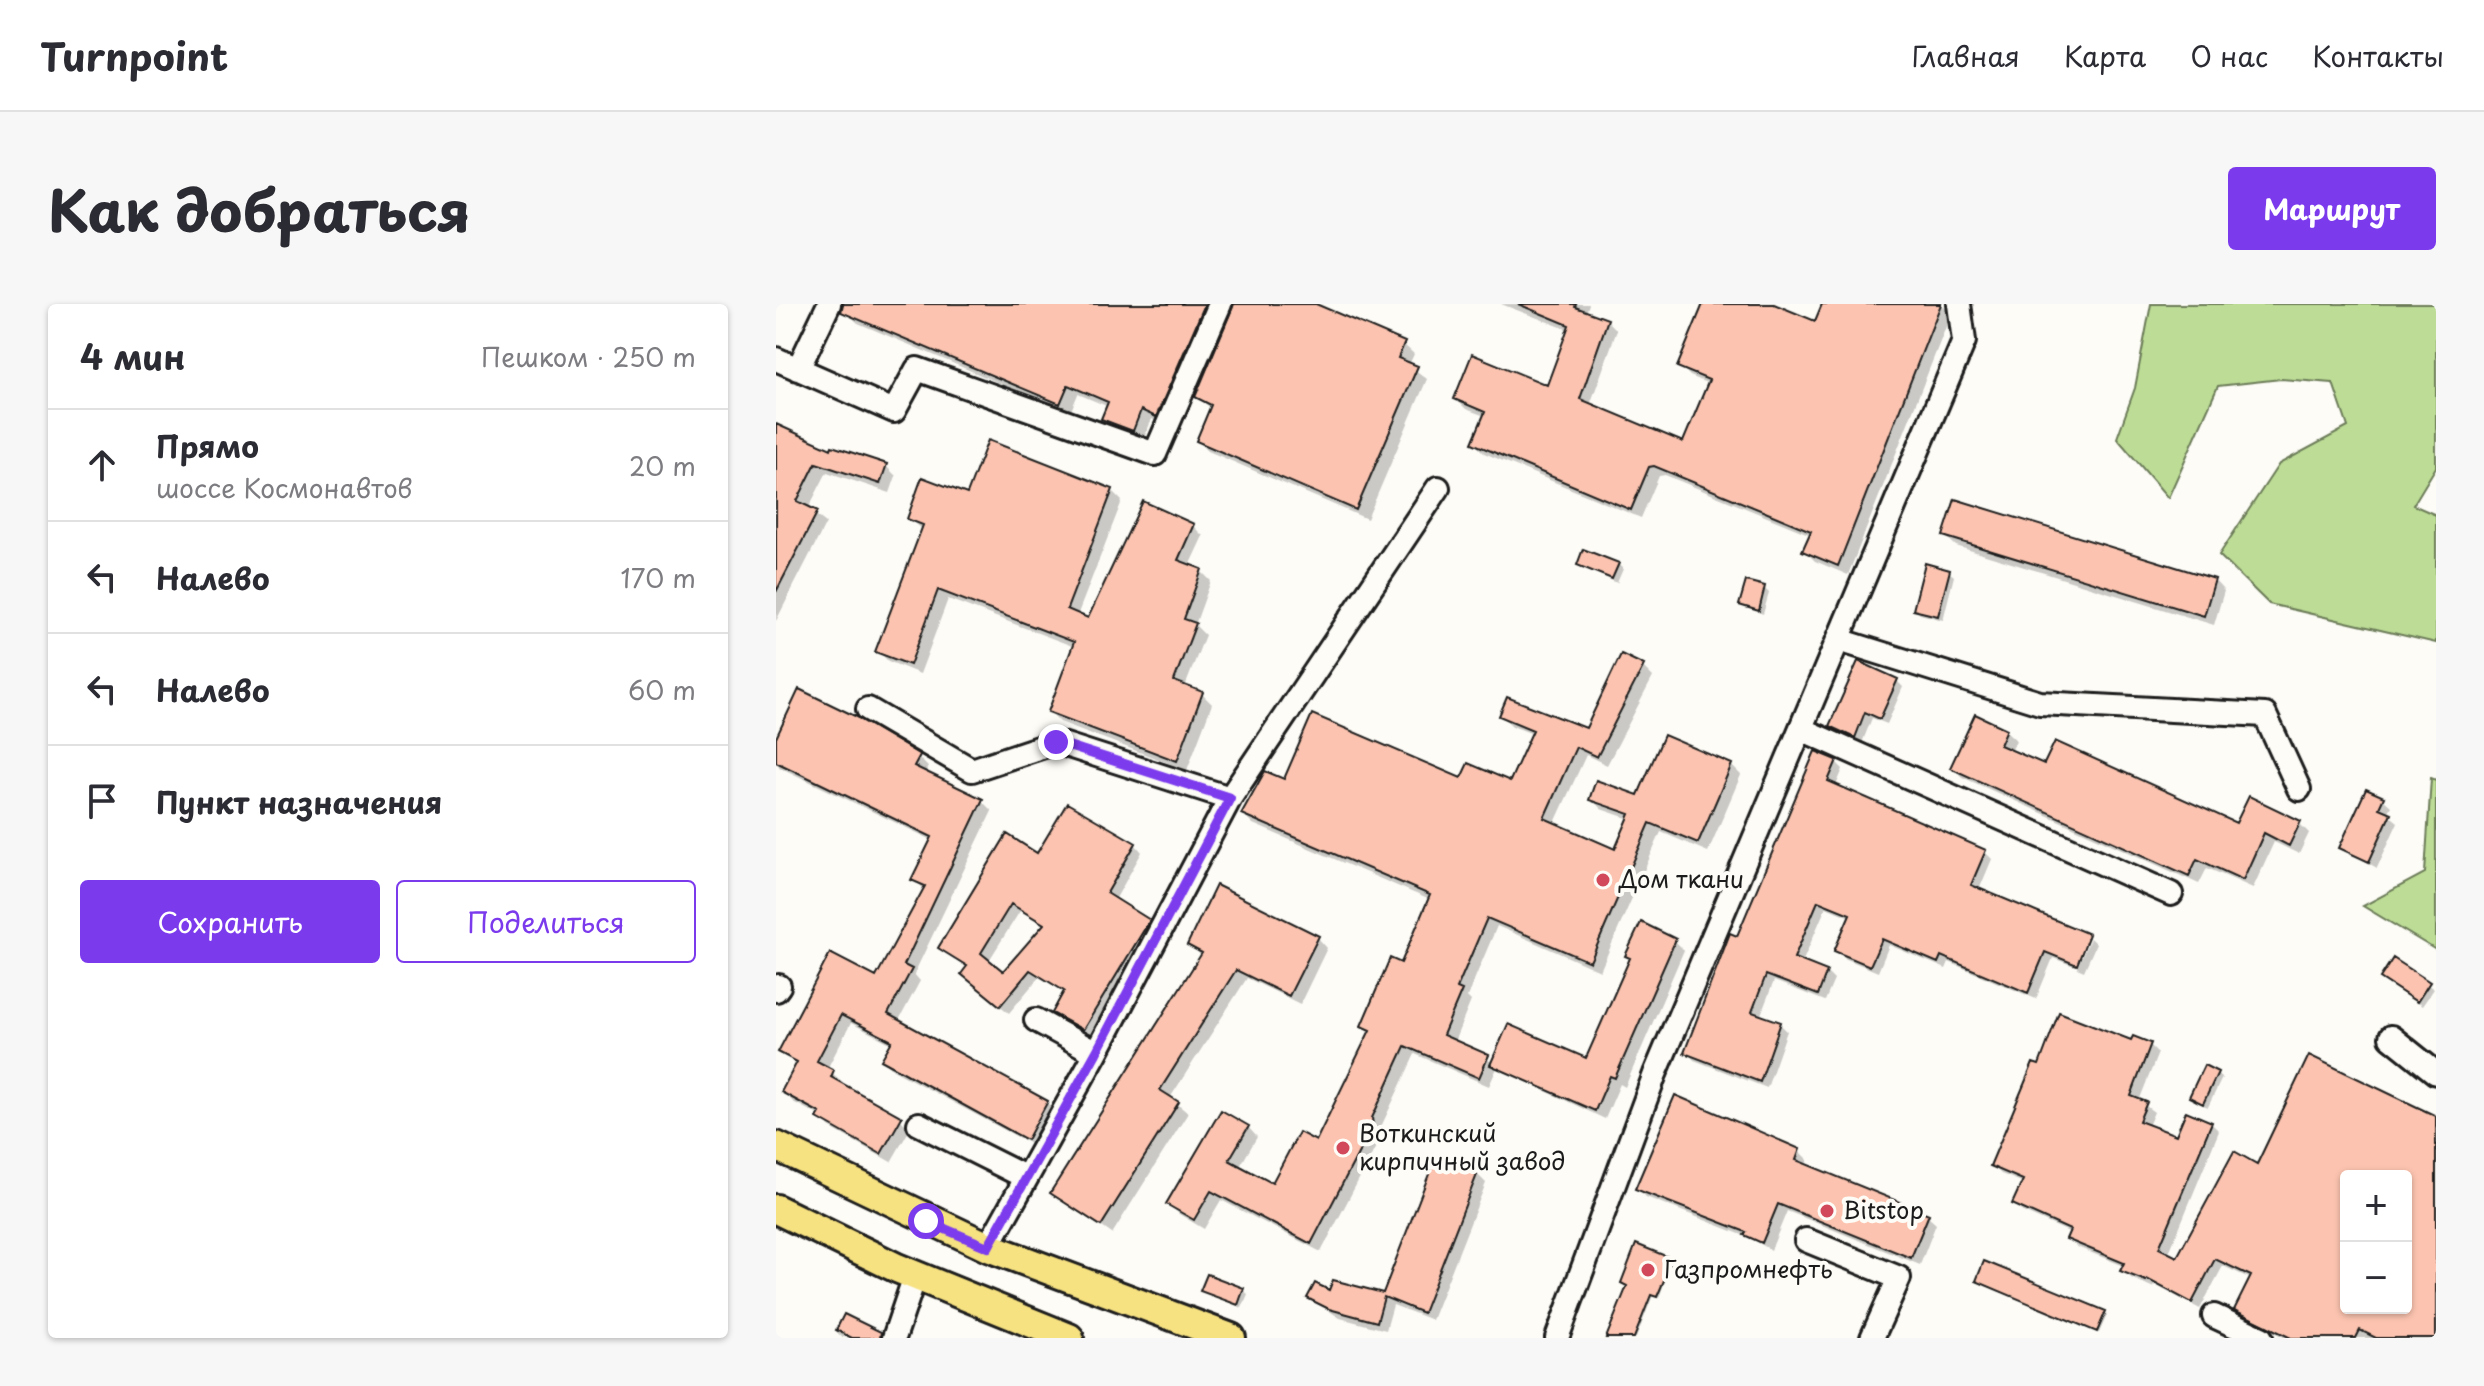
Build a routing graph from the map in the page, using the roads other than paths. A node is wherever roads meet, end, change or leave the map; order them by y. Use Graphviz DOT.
graph roads {
  1 [pos="829,304"];
  2 [pos="1220,304"];
  3 [pos="1959,304"];
  4 [pos="776,359"];
  5 [pos="798,369"];
  6 [pos="1438,488"];
  7 [pos="1839,640"];
  8 [pos="868,709"];
  9 [pos="1801,729"];
  10 [pos="2299,789"];
  11 [pos="1230,798"];
  12 [pos="2171,894"];
  13 [pos="1036,1020"];
  14 [pos="2391,1037"];
  15 [pos="1096,1053"];
  16 [pos="2436,1073"];
  17 [pos="919,1124"];
  18 [pos="776,1146"];
  19 [pos="1025,1177"];
  20 [pos="776,1209"];
  21 [pos="1806,1240"];
  22 [pos="988,1247"];
  23 [pos="915,1276"];
  24 [pos="2214,1316"];
  25 [pos="894,1338"];
  26 [pos="1069,1338"];
  27 [pos="1231,1338"];
  28 [pos="1557,1338"];
  29 [pos="1872,1338"];
  30 [pos="2261,1338"];
  1 -- 5 [label="lane"];
  2 -- 5 [label="lane"];
  3 -- 7 [label="lane"];
  4 -- 5 [label="lane"];
  6 -- 11 [label="lane"];
  7 -- 9 [label="lane"];
  7 -- 10 [label="lane"];
  8 -- 11 [label="lane"];
  9 -- 12 [label="lane"];
  9 -- 28 [label="lane"];
  11 -- 15 [label="lane"];
  13 -- 15 [label="lane"];
  14 -- 16 [label="lane"];
  15 -- 19 [label="lane"];
  17 -- 19 [label="lane"];
  18 -- 22 [label="main road"];
  19 -- 22 [label="lane"];
  20 -- 23 [label="main road"];
  21 -- 29 [label="lane"];
  22 -- 27 [label="main road"];
  23 -- 25 [label="lane"];
  23 -- 26 [label="main road"];
  24 -- 30 [label="lane"];
}
